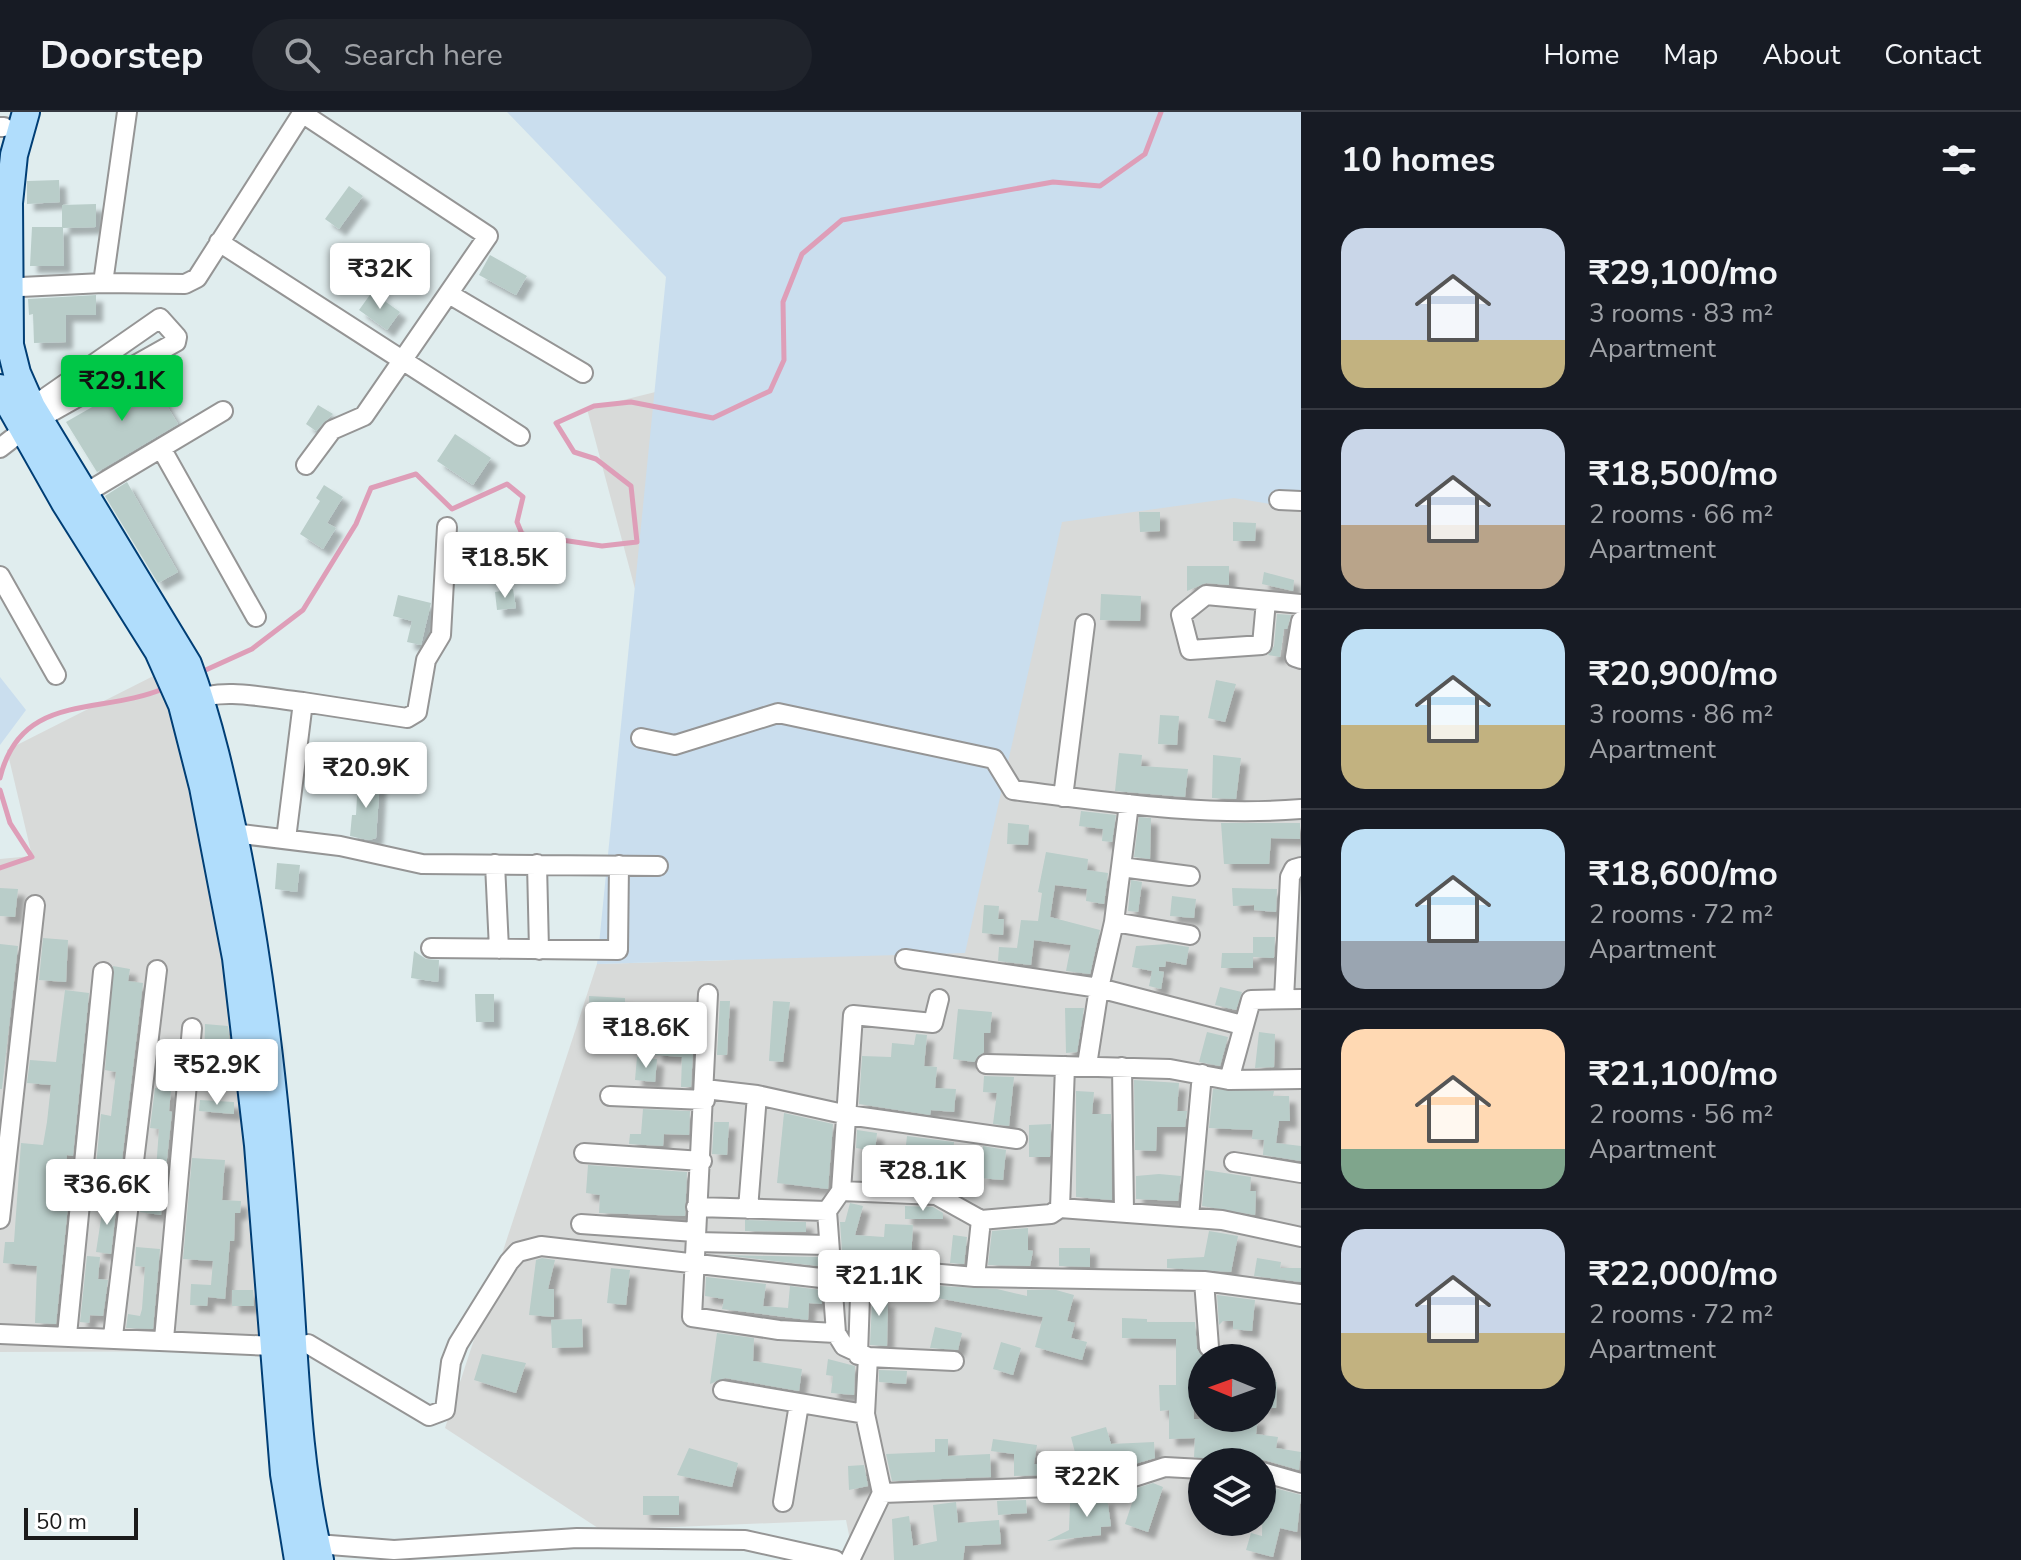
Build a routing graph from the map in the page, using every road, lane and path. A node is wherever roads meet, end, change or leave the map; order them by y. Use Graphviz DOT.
graph roads {
  1 [pos="26,112"];
  2 [pos="127,112"];
  3 [pos="303,113"];
  4 [pos="219,242"];
  5 [pos="103,283"];
  6 [pos="6,288"];
  7 [pos="449,294"];
  8 [pos="404,360"];
  9 [pos="583,373"];
  10 [pos="0,388"];
  11 [pos="223,411"];
  12 [pos="31,419"];
  13 [pos="520,436"];
  14 [pos="0,448"];
  15 [pos="161,448"];
  16 [pos="306,465"];
  17 [pos="84,494"];
  18 [pos="1279,500"];
  19 [pos="1301,501"];
  20 [pos="447,527"];
  21 [pos="0,577"];
  22 [pos="1266,601"];
  23 [pos="1301,604"];
  24 [pos="256,617"];
  25 [pos="1301,621"];
  26 [pos="1085,624"];
  27 [pos="166,646"];
  28 [pos="1301,659"];
  29 [pos="56,675"];
  30 [pos="189,694"];
  31 [pos="303,702"];
  32 [pos="641,738"];
  33 [pos="1063,797"];
  34 [pos="1129,804"];
  35 [pos="1301,809"];
  36 [pos="233,833"];
  37 [pos="286,839"];
  38 [pos="495,864"];
  39 [pos="537,864"];
  40 [pos="619,865"];
  41 [pos="658,866"];
  42 [pos="1121,867"];
  43 [pos="1301,867"];
  44 [pos="1190,876"];
  45 [pos="35,905"];
  46 [pos="1114,922"];
  47 [pos="1190,935"];
  48 [pos="431,948"];
  49 [pos="499,949"];
  50 [pos="539,950"];
  51 [pos="905,959"];
  52 [pos="157,970"];
  53 [pos="103,972"];
  54 [pos="1099,988"];
  55 [pos="708,994"];
  56 [pos="939,999"];
  57 [pos="1293,999"];
  58 [pos="1242,1025"];
  59 [pos="192,1028"];
  60 [pos="986,1064"];
  61 [pos="1087,1065"];
  62 [pos="1065,1066"];
  63 [pos="1122,1067"];
  64 [pos="1202,1074"];
  65 [pos="1301,1079"];
  66 [pos="1229,1080"];
  67 [pos="705,1094"];
  68 [pos="757,1095"];
  69 [pos="610,1096"];
  70 [pos="848,1115"];
  71 [pos="1017,1139"];
  72 [pos="584,1153"];
  73 [pos="702,1161"];
  74 [pos="1234,1162"];
  75 [pos="1301,1173"];
  76 [pos="841,1191"];
  77 [pos="696,1207"];
  78 [pos="1060,1208"];
  79 [pos="748,1209"];
  80 [pos="827,1211"];
  81 [pos="1124,1212"];
  82 [pos="1189,1217"];
  83 [pos="0,1219"];
  84 [pos="981,1220"];
  85 [pos="581,1224"];
  86 [pos="695,1237"];
  87 [pos="1301,1237"];
  88 [pos="828,1245"];
  89 [pos="692,1265"];
  90 [pos="975,1277"];
  91 [pos="830,1279"];
  92 [pos="1204,1281"];
  93 [pos="1301,1294"];
  94 [pos="836,1333"];
  95 [pos="0,1334"];
  96 [pos="67,1335"];
  97 [pos="113,1336"];
  98 [pos="164,1339"];
  99 [pos="308,1344"];
  100 [pos="1209,1344"];
  101 [pos="274,1346"];
  102 [pos="863,1356"];
  103 [pos="954,1361"];
  104 [pos="723,1390"];
  105 [pos="799,1404"];
  106 [pos="865,1414"];
  107 [pos="1188,1468"];
  108 [pos="1276,1476"];
  109 [pos="1301,1483"];
  110 [pos="882,1493"];
  111 [pos="783,1502"];
  112 [pos="312,1555"];
  113 [pos="835,1560"];
  114 [pos="850,1560"];
  1 -- 6 [label="main road"];
  2 -- 5 [label="street"];
  3 -- 4 [label="street"];
  3 -- 7 [label="street"];
  4 -- 5 [label="street"];
  4 -- 8 [label="street"];
  5 -- 6 [label="street"];
  6 -- 12 [label="main road"];
  7 -- 8 [label="street"];
  7 -- 9 [label="street"];
  8 -- 13 [label="street"];
  8 -- 16 [label="street"];
  10 -- 12 [label="main road"];
  11 -- 15 [label="street"];
  12 -- 12 [label="street"];
  12 -- 14 [label="street"];
  12 -- 17 [label="main road"];
  12 -- 27 [label="main road"];
  15 -- 17 [label="street"];
  15 -- 24 [label="street"];
  17 -- 27 [label="main road"];
  18 -- 19 [label="street"];
  20 -- 31 [label="street"];
  21 -- 29 [label="street"];
  22 -- 22 [label="street"];
  22 -- 23 [label="street"];
  25 -- 28 [label="street"];
  26 -- 33 [label="street"];
  27 -- 30 [label="main road"];
  30 -- 31 [label="street"];
  30 -- 36 [label="main road"];
  30 -- 101 [label="main road"];
  31 -- 37 [label="street"];
  32 -- 33 [label="street"];
  33 -- 34 [label="street"];
  34 -- 35 [label="street"];
  34 -- 42 [label="street"];
  36 -- 37 [label="street"];
  36 -- 112 [label="main road"];
  37 -- 38 [label="street"];
  38 -- 39 [label="street"];
  38 -- 49 [label="street"];
  39 -- 40 [label="street"];
  39 -- 50 [label="street"];
  40 -- 41 [label="street"];
  40 -- 50 [label="street"];
  42 -- 44 [label="street"];
  42 -- 46 [label="street"];
  43 -- 57 [label="street"];
  45 -- 83 [label="street"];
  46 -- 47 [label="street"];
  46 -- 54 [label="street"];
  48 -- 49 [label="street"];
  49 -- 50 [label="street"];
  51 -- 54 [label="street"];
  52 -- 97 [label="street"];
  53 -- 96 [label="street"];
  54 -- 58 [label="street"];
  54 -- 61 [label="street"];
  55 -- 67 [label="street"];
  56 -- 70 [label="street"];
  57 -- 58 [label="street"];
  58 -- 66 [label="street"];
  59 -- 98 [label="street"];
  60 -- 62 [label="street"];
  61 -- 62 [label="street"];
  61 -- 63 [label="street"];
  62 -- 78 [label="street"];
  63 -- 64 [label="street"];
  63 -- 81 [label="street"];
  64 -- 66 [label="street"];
  64 -- 82 [label="street"];
  65 -- 66 [label="street"];
  67 -- 68 [label="street"];
  67 -- 69 [label="street"];
  67 -- 73 [label="street"];
  68 -- 70 [label="street"];
  68 -- 79 [label="street"];
  70 -- 71 [label="street"];
  70 -- 76 [label="street"];
  72 -- 73 [label="street"];
  73 -- 77 [label="street"];
  74 -- 75 [label="street"];
  76 -- 80 [label="street"];
  76 -- 84 [label="street"];
  77 -- 79 [label="street"];
  77 -- 86 [label="street"];
  78 -- 81 [label="street"];
  78 -- 84 [label="street"];
  79 -- 80 [label="street"];
  80 -- 88 [label="street"];
  81 -- 82 [label="street"];
  82 -- 87 [label="street"];
  84 -- 90 [label="street"];
  85 -- 86 [label="street"];
  86 -- 88 [label="street"];
  86 -- 89 [label="street"];
  88 -- 91 [label="street"];
  89 -- 91 [label="street"];
  89 -- 94 [label="street"];
  89 -- 99 [label="street"];
  90 -- 92 [label="street"];
  90 -- 102 [label="street"];
  91 -- 94 [label="street"];
  92 -- 93 [label="street"];
  92 -- 100 [label="street"];
  94 -- 102 [label="street"];
  95 -- 96 [label="street"];
  96 -- 97 [label="street"];
  97 -- 98 [label="street"];
  98 -- 101 [label="street"];
  101 -- 112 [label="main road"];
  102 -- 103 [label="street"];
  102 -- 106 [label="street"];
  104 -- 105 [label="street"];
  105 -- 106 [label="street"];
  105 -- 111 [label="street"];
  106 -- 110 [label="street"];
  107 -- 110 [label="street"];
  108 -- 109 [label="street"];
  110 -- 114 [label="street"];
  112 -- 113 [label="street"];
}
